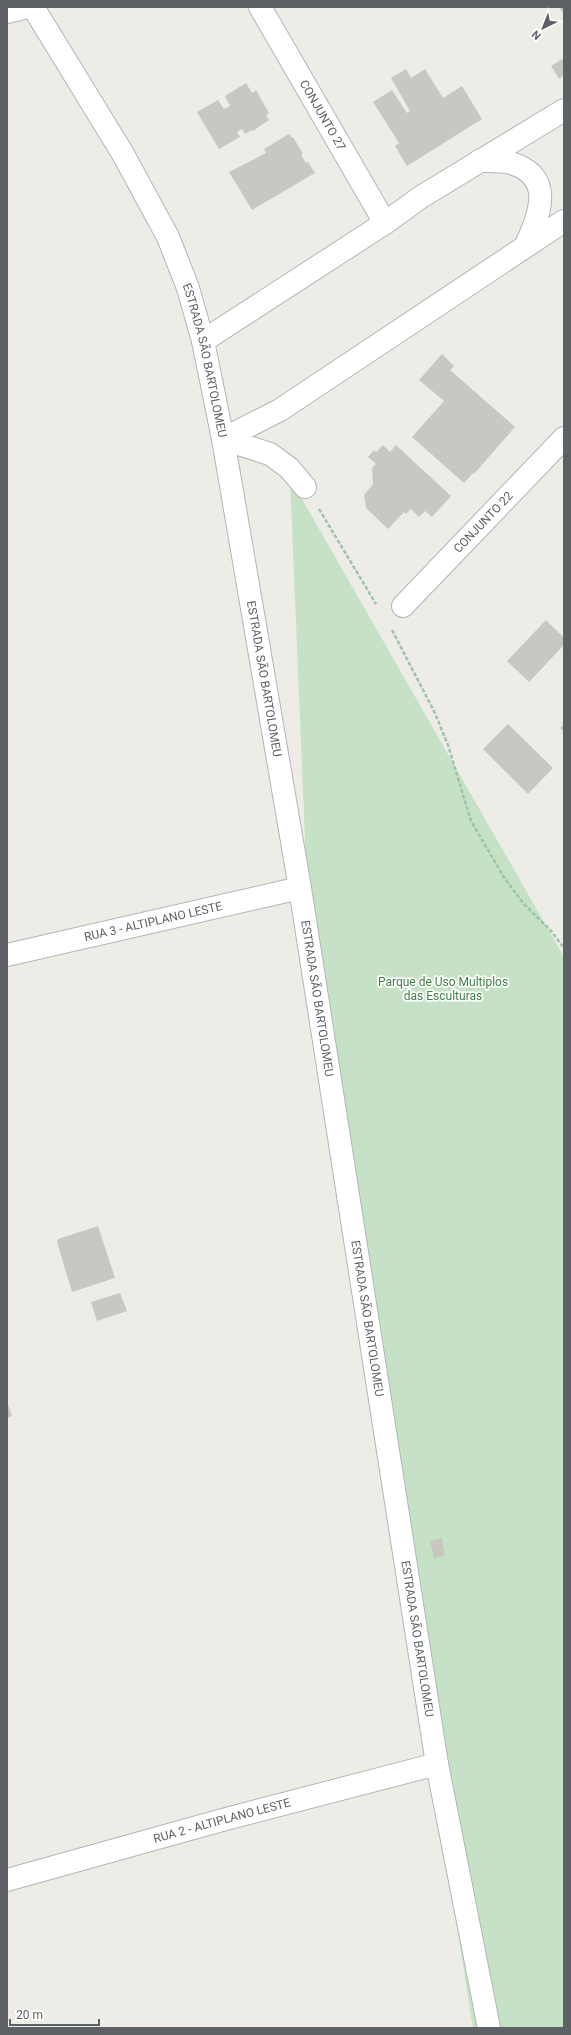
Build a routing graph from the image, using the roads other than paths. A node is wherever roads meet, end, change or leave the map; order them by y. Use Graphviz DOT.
graph roads {
  1 [pos="28,7"];
  2 [pos="33,7"];
  3 [pos="260,7"];
  4 [pos="7,12"];
  5 [pos="564,110"];
  6 [pos="480,161"];
  7 [pos="564,221"];
  8 [pos="385,223"];
  9 [pos="526,245"];
  10 [pos="203,341"];
  11 [pos="564,438"];
  12 [pos="222,439"];
  13 [pos="305,487"];
  14 [pos="403,606"];
  15 [pos="300,888"];
  16 [pos="7,955"];
  17 [pos="437,1764"];
  18 [pos="7,1880"];
  19 [pos="489,2028"];
  1 -- 4 [label="street"];
  2 -- 10 [label="street, ESTRADA SÃO BARTOLOMEU"];
  3 -- 8 [label="street, CONJUNTO 27"];
  5 -- 6 [label="street"];
  6 -- 8 [label="street"];
  6 -- 9 [label="street"];
  7 -- 9 [label="street"];
  8 -- 10 [label="street"];
  9 -- 12 [label="street"];
  10 -- 12 [label="street, ESTRADA SÃO BARTOLOMEU"];
  11 -- 14 [label="street, CONJUNTO 22"];
  12 -- 13 [label="street"];
  12 -- 15 [label="street, ESTRADA SÃO BARTOLOMEU"];
  15 -- 16 [label="street, RUA 3 - ALTIPLANO LESTE"];
  15 -- 17 [label="street, ESTRADA SÃO BARTOLOMEU"];
  17 -- 18 [label="street, RUA 2 - ALTIPLANO LESTE"];
  17 -- 19 [label="street, ESTRADA SÃO BARTOLOMEU"];
}
